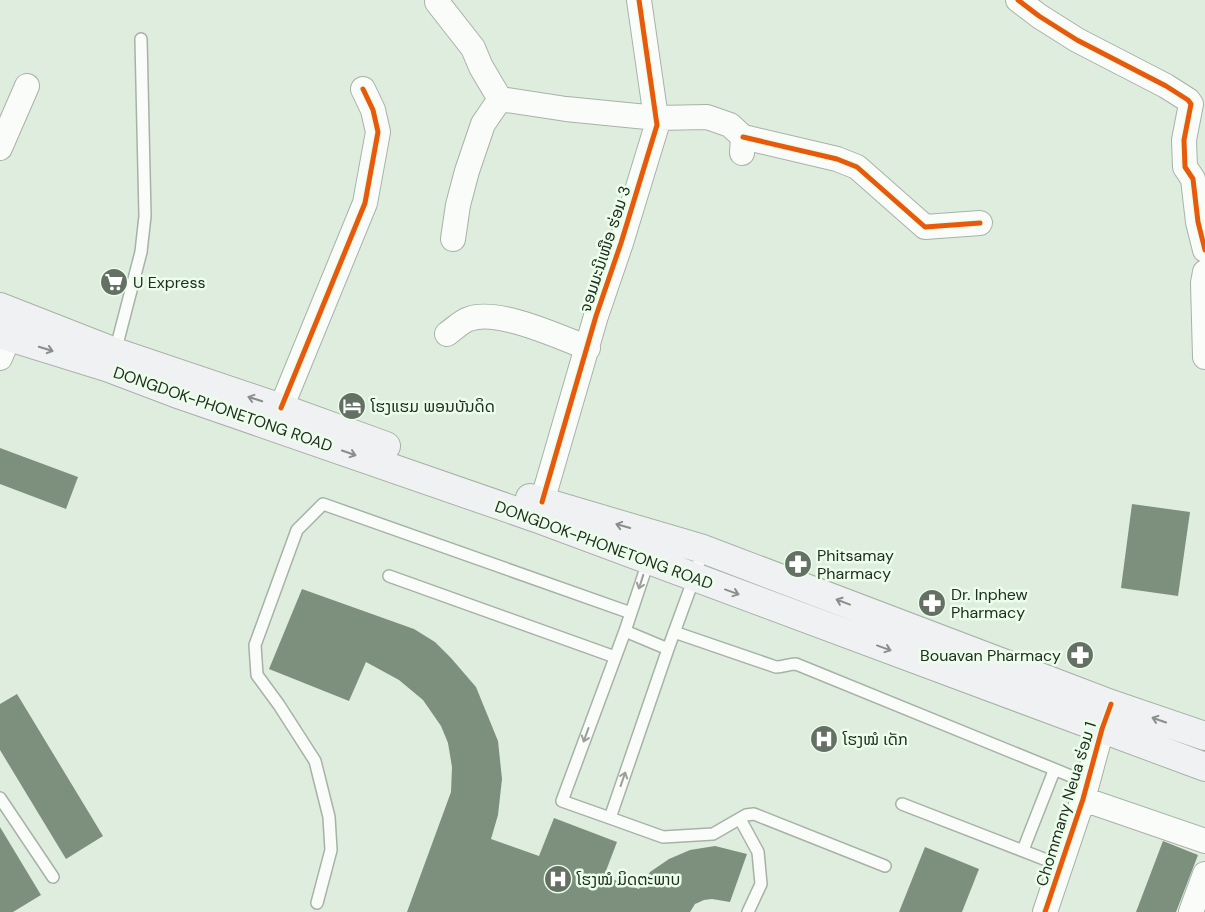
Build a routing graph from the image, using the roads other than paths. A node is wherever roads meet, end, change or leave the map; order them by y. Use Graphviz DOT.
graph roads {
  1 [pos="640,0"];
  2 [pos="1018,0"];
  3 [pos="437,2"];
  4 [pos="141,40"];
  5 [pos="27,86"];
  6 [pos="363,89"];
  7 [pos="500,100"];
  8 [pos="656,118"];
  9 [pos="0,148"];
  10 [pos="980,223"];
  11 [pos="453,239"];
  12 [pos="1205,250"];
  13 [pos="1205,272"];
  14 [pos="5,330"];
  15 [pos="447,334"];
  16 [pos="588,348"];
  17 [pos="115,352"];
  18 [pos="1205,357"];
  19 [pos="281,408"];
  20 [pos="542,502"];
  21 [pos="658,536"];
  22 [pos="703,549"];
  23 [pos="648,561"];
  24 [pos="389,576"];
  25 [pos="694,578"];
  26 [pos="631,613"];
  27 [pos="625,631"];
  28 [pos="674,632"];
  29 [pos="668,648"];
  30 [pos="615,657"];
  31 [pos="1111,704"];
  32 [pos="1102,729"];
  33 [pos="1205,736"];
  34 [pos="1205,767"];
  35 [pos="1054,771"];
  36 [pos="1086,791"];
  37 [pos="0,798"];
  38 [pos="902,804"];
  39 [pos="610,818"];
  40 [pos="740,819"];
  41 [pos="1205,841"];
  42 [pos="1023,850"];
  43 [pos="885,866"];
  44 [pos="1062,866"];
  45 [pos="1205,874"];
  46 [pos="52,877"];
  47 [pos="318,903"];
  48 [pos="748,912"];
  49 [pos="1045,912"];
  50 [pos="1191,912"];
  1 -- 8 [label="street, ຈອມມະນີເໜືອ ຮ່ອມ 3"];
  2 -- 12 [label="street"];
  3 -- 7 [label="street"];
  4 -- 17 [label="lane"];
  5 -- 9 [label="street"];
  6 -- 19 [label="street"];
  7 -- 8 [label="street"];
  7 -- 11 [label="street"];
  8 -- 10 [label="street"];
  8 -- 16 [label="street, ຈອມມະນີເໜືອ ຮ່ອມ 3"];
  13 -- 18 [label="street"];
  14 -- 17 [label="main road, DONGDOK-PHONETONG ROAD"];
  14 -- 23 [label="main road, DONGDOK-PHONETONG ROAD, one-way"];
  15 -- 16 [label="street"];
  16 -- 20 [label="street, ຈອມມະນີເໜືອ ຮ່ອມ 3"];
  19 -- 17 [label="main road, DONGDOK-PHONETONG ROAD, one-way"];
  19 -- 20 [label="main road, DONGDOK-PHONETONG ROAD"];
  21 -- 20 [label="main road, DONGDOK-PHONETONG ROAD, one-way"];
  21 -- 22 [label="main road, DONGDOK-PHONETONG ROAD"];
  21 -- 23 [label="lane"];
  22 -- 25 [label="lane"];
  31 -- 22 [label="main road, DONGDOK-PHONETONG ROAD, one-way"];
  23 -- 25 [label="main road, DONGDOK-PHONETONG ROAD"];
  23 -- 26 [label="lane, one-way"];
  24 -- 30 [label="lane"];
  25 -- 28 [label="lane"];
  25 -- 32 [label="main road, DONGDOK-PHONETONG ROAD, one-way"];
  26 -- 27 [label="lane"];
  26 -- 47 [label="lane"];
  27 -- 29 [label="lane"];
  27 -- 30 [label="lane"];
  28 -- 29 [label="lane"];
  28 -- 35 [label="lane"];
  39 -- 29 [label="lane, one-way"];
  30 -- 39 [label="lane, one-way"];
  31 -- 32 [label="street, Chommany Neua ຮ່ອມ 1"];
  33 -- 31 [label="main road, DONGDOK-PHONETONG ROAD, one-way"];
  32 -- 34 [label="main road, DONGDOK-PHONETONG ROAD"];
  32 -- 36 [label="street, Chommany Neua ຮ່ອມ 1"];
  35 -- 36 [label="lane"];
  35 -- 42 [label="lane"];
  36 -- 41 [label="street"];
  36 -- 44 [label="street, Chommany Neua ຮ່ອມ 1"];
  37 -- 46 [label="lane"];
  38 -- 42 [label="lane"];
  39 -- 40 [label="lane"];
  40 -- 43 [label="lane"];
  40 -- 48 [label="lane"];
  42 -- 44 [label="lane"];
  44 -- 49 [label="street, Chommany Neua ຮ່ອມ 1"];
  45 -- 50 [label="street"];
}
